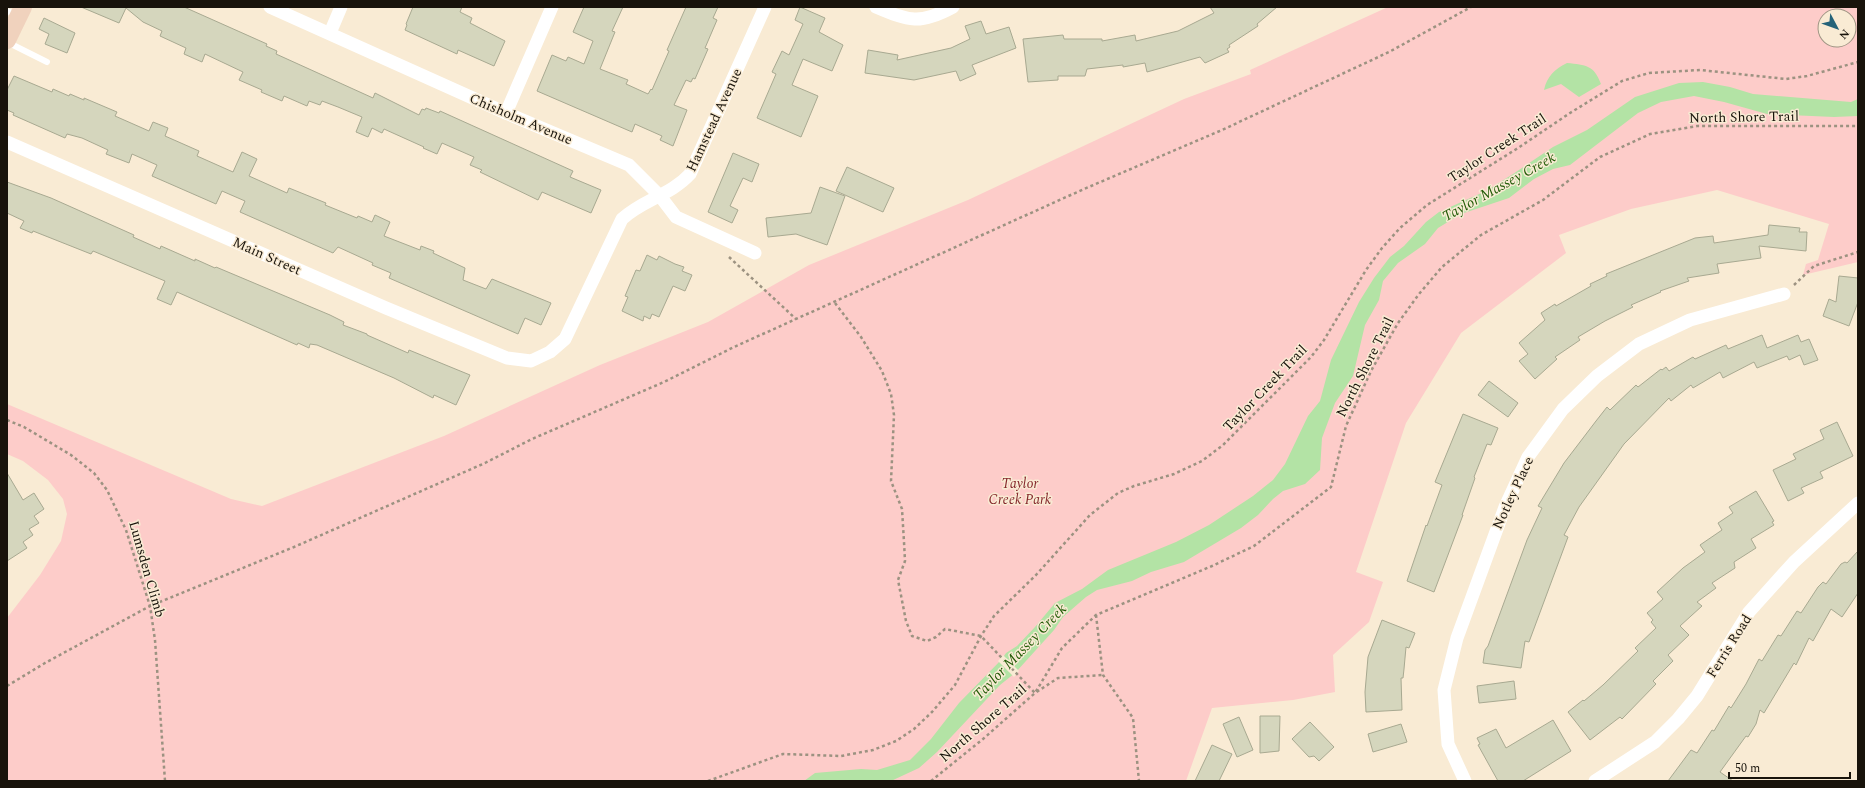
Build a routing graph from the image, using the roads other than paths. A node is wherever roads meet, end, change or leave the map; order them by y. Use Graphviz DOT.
graph roads {
  1 [pos="270,7"];
  2 [pos="341,7"];
  3 [pos="552,7"];
  4 [pos="765,7"];
  5 [pos="876,7"];
  6 [pos="953,7"];
  7 [pos="16,11"];
  8 [pos="330,33"];
  9 [pos="7,41"];
  10 [pos="47,62"];
  11 [pos="506,113"];
  12 [pos="7,142"];
  13 [pos="660,196"];
  14 [pos="755,253"];
  15 [pos="1784,294"];
  16 [pos="531,361"];
  17 [pos="1858,503"];
  18 [pos="1465,781"];
  19 [pos="1595,781"];
  1 -- 8 [label="street, Chisholm Avenue"];
  2 -- 8 [label="street"];
  3 -- 11 [label="street"];
  4 -- 13 [label="street, Hamstead Avenue"];
  5 -- 6 [label="street"];
  7 -- 9 [label="street"];
  8 -- 11 [label="street, Chisholm Avenue"];
  9 -- 10 [label="lane"];
  11 -- 13 [label="street, Chisholm Avenue"];
  12 -- 16 [label="street, Main Street"];
  13 -- 14 [label="street, Chisholm Avenue"];
  13 -- 16 [label="street, Hamstead Avenue"];
  15 -- 18 [label="street, Notley Place"];
  17 -- 19 [label="street, Ferris Road"];
}
